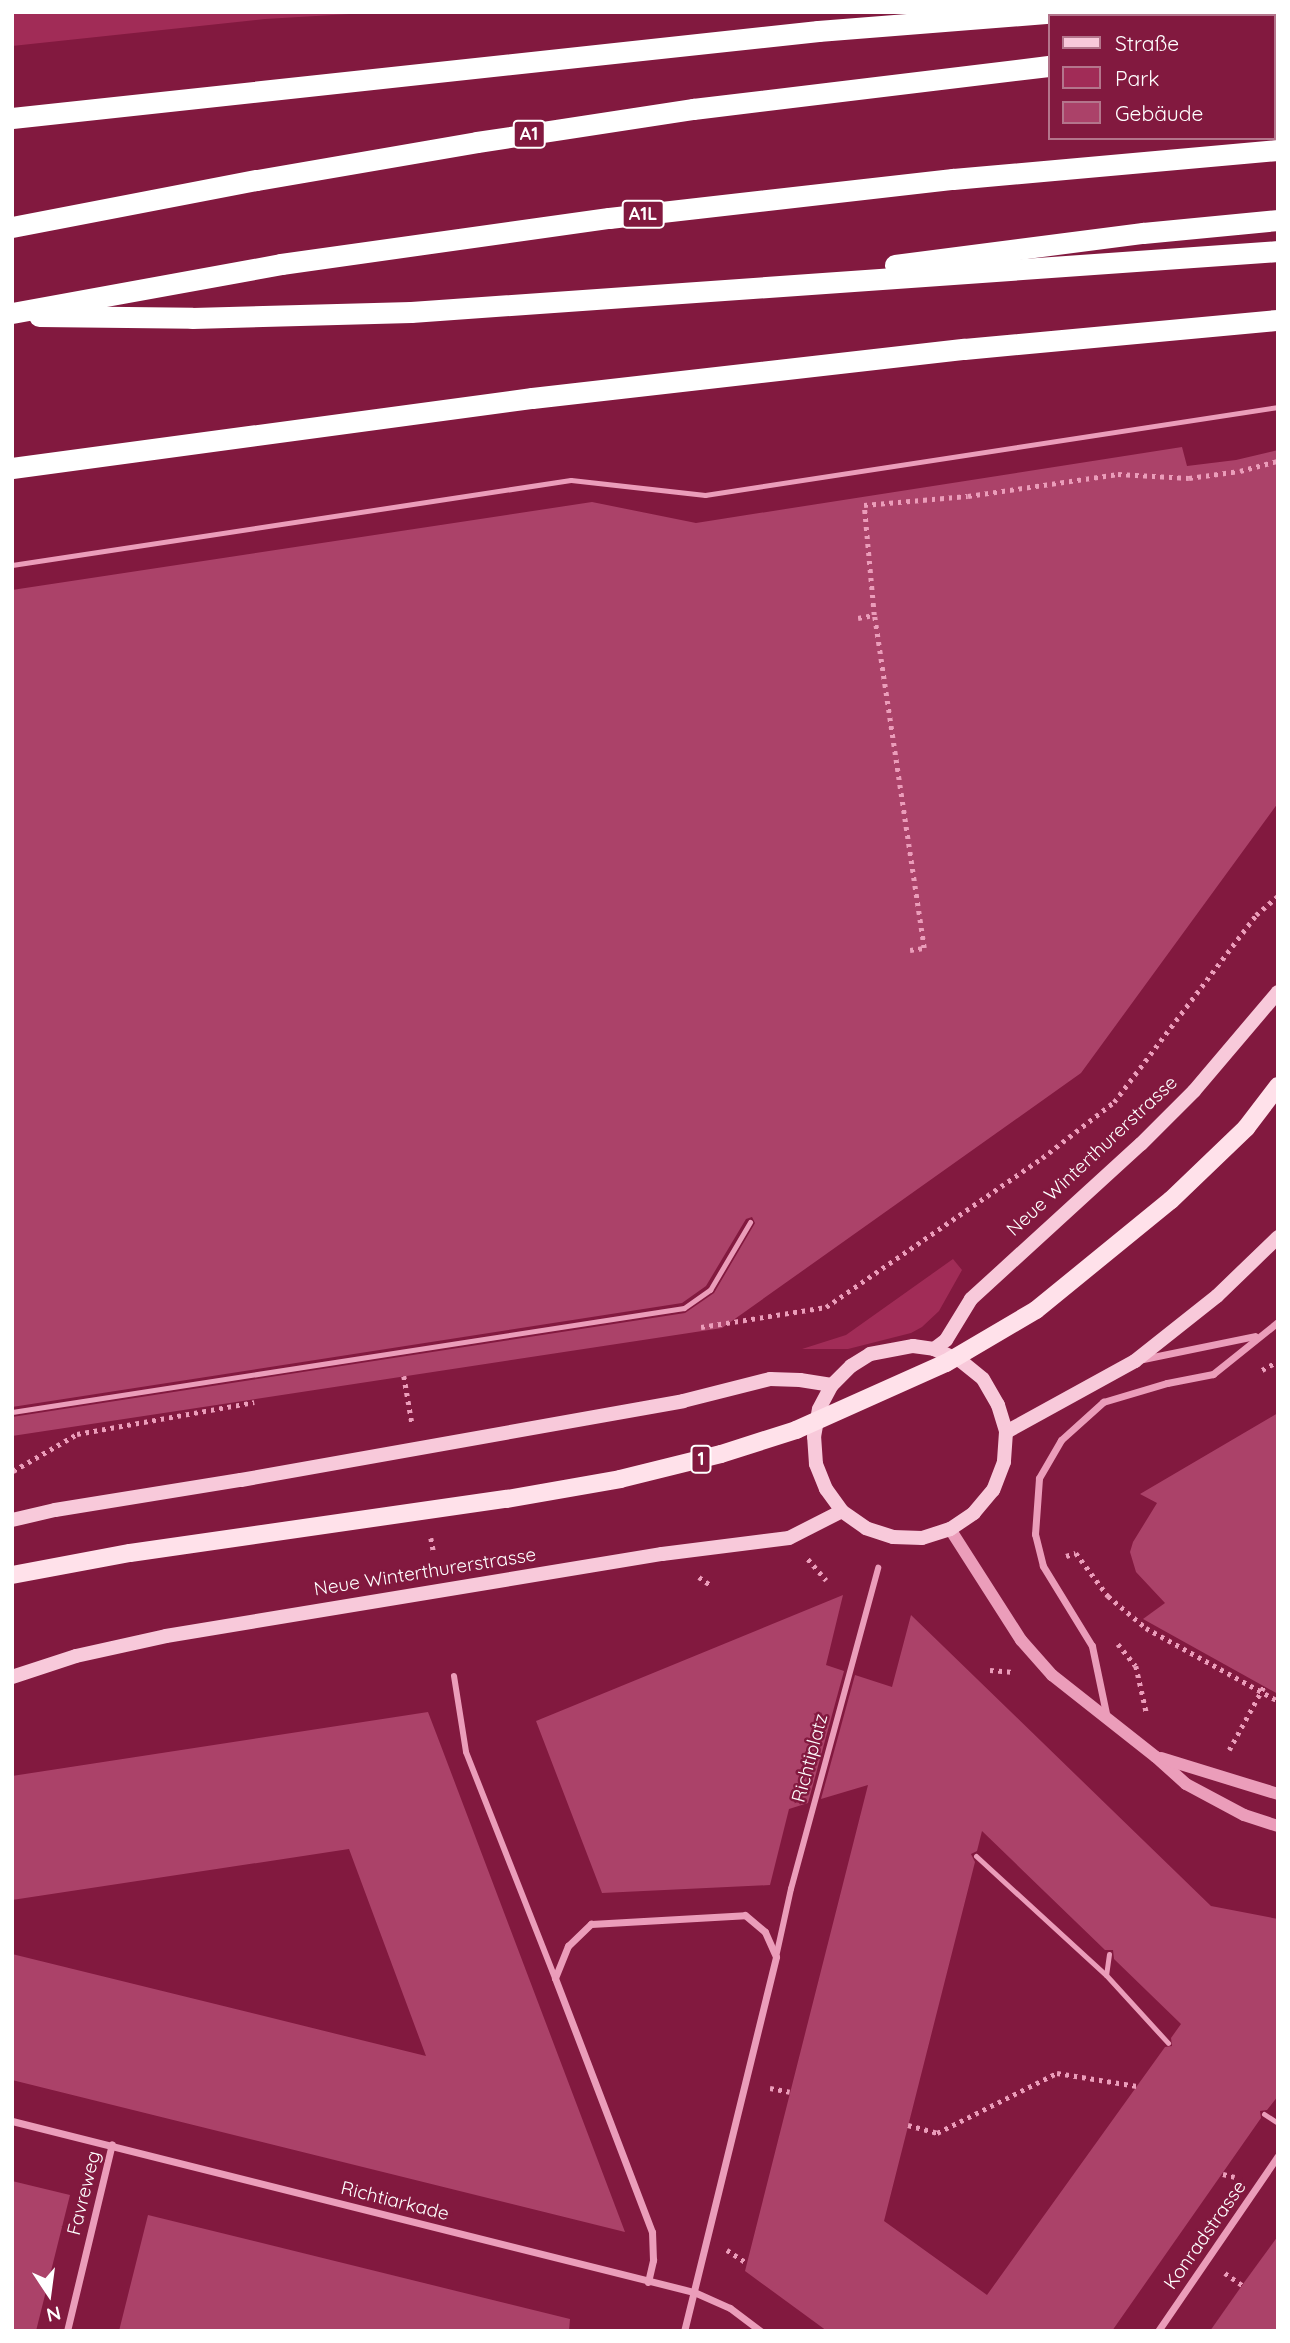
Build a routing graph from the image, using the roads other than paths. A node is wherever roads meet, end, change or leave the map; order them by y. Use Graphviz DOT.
graph roads {
  1 [pos="1058,12"];
  2 [pos="1048,66"];
  3 [pos="12,118"];
  4 [pos="1278,150"];
  5 [pos="1278,220"];
  6 [pos="12,227"];
  7 [pos="1278,251"];
  8 [pos="699,291"];
  9 [pos="12,314"];
  10 [pos="1278,320"];
  11 [pos="1278,407"];
  12 [pos="12,468"];
  13 [pos="12,565"];
  14 [pos="1278,992"];
  15 [pos="1278,1086"];
  16 [pos="750,1222"];
  17 [pos="1278,1237"];
  18 [pos="1278,1322"];
  19 [pos="1259,1335"];
  20 [pos="934,1349"];
  21 [pos="1135,1361"];
  22 [pos="832,1385"];
  23 [pos="12,1412"];
  24 [pos="1006,1432"];
  25 [pos="842,1511"];
  26 [pos="12,1520"];
  27 [pos="950,1529"];
  28 [pos="878,1568"];
  29 [pos="12,1575"];
  30 [pos="454,1676"];
  31 [pos="12,1677"];
  32 [pos="1108,1722"];
  33 [pos="1156,1757"];
  34 [pos="1278,1794"];
  35 [pos="1278,1825"];
  36 [pos="976,1856"];
  37 [pos="1109,1954"];
  38 [pos="776,1957"];
  39 [pos="1106,1975"];
  40 [pos="555,1978"];
  41 [pos="1168,2043"];
  42 [pos="1264,2114"];
  43 [pos="12,2121"];
  44 [pos="1278,2123"];
  45 [pos="112,2144"];
  46 [pos="1278,2156"];
  47 [pos="648,2282"];
  48 [pos="694,2292"];
  49 [pos="67,2331"];
  50 [pos="684,2331"];
  51 [pos="761,2331"];
  52 [pos="1158,2331"];
  1 -- 3 [label="highway"];
  2 -- 6 [label="highway, A1"];
  4 -- 9 [label="highway, A1L"];
  5 -- 8 [label="highway"];
  7 -- 8 [label="highway"];
  8 -- 9 [label="highway"];
  10 -- 12 [label="highway"];
  11 -- 13 [label="lane"];
  14 -- 20 [label="main road, Neue Winterthurerstrasse"];
  15 -- 29 [label="main road, 1, bridge"];
  16 -- 23 [label="lane"];
  17 -- 21 [label="main road"];
  18 -- 19 [label="street"];
  19 -- 21 [label="street"];
  19 -- 32 [label="street"];
  20 -- 22 [label="main road"];
  20 -- 24 [label="main road"];
  21 -- 24 [label="main road"];
  22 -- 25 [label="main road"];
  22 -- 26 [label="main road"];
  24 -- 27 [label="main road"];
  25 -- 27 [label="main road"];
  25 -- 31 [label="main road, Neue Winterthurerstrasse"];
  27 -- 32 [label="street"];
  28 -- 38 [label="street, Richtiplatz"];
  30 -- 40 [label="street"];
  32 -- 33 [label="street"];
  33 -- 34 [label="street"];
  33 -- 35 [label="street"];
  36 -- 39 [label="lane"];
  37 -- 39 [label="lane"];
  38 -- 40 [label="street"];
  38 -- 48 [label="street, Richtiplatz"];
  39 -- 41 [label="lane"];
  40 -- 47 [label="street"];
  42 -- 44 [label="lane"];
  43 -- 45 [label="street, Richtiarkade"];
  45 -- 47 [label="street, Richtiarkade"];
  45 -- 49 [label="street, Favreweg"];
  46 -- 52 [label="street, Konradstrasse"];
  47 -- 48 [label="street, Richtiarkade"];
  48 -- 50 [label="street, Richtiplatz"];
  48 -- 51 [label="street, Richtiarkade"];
}
